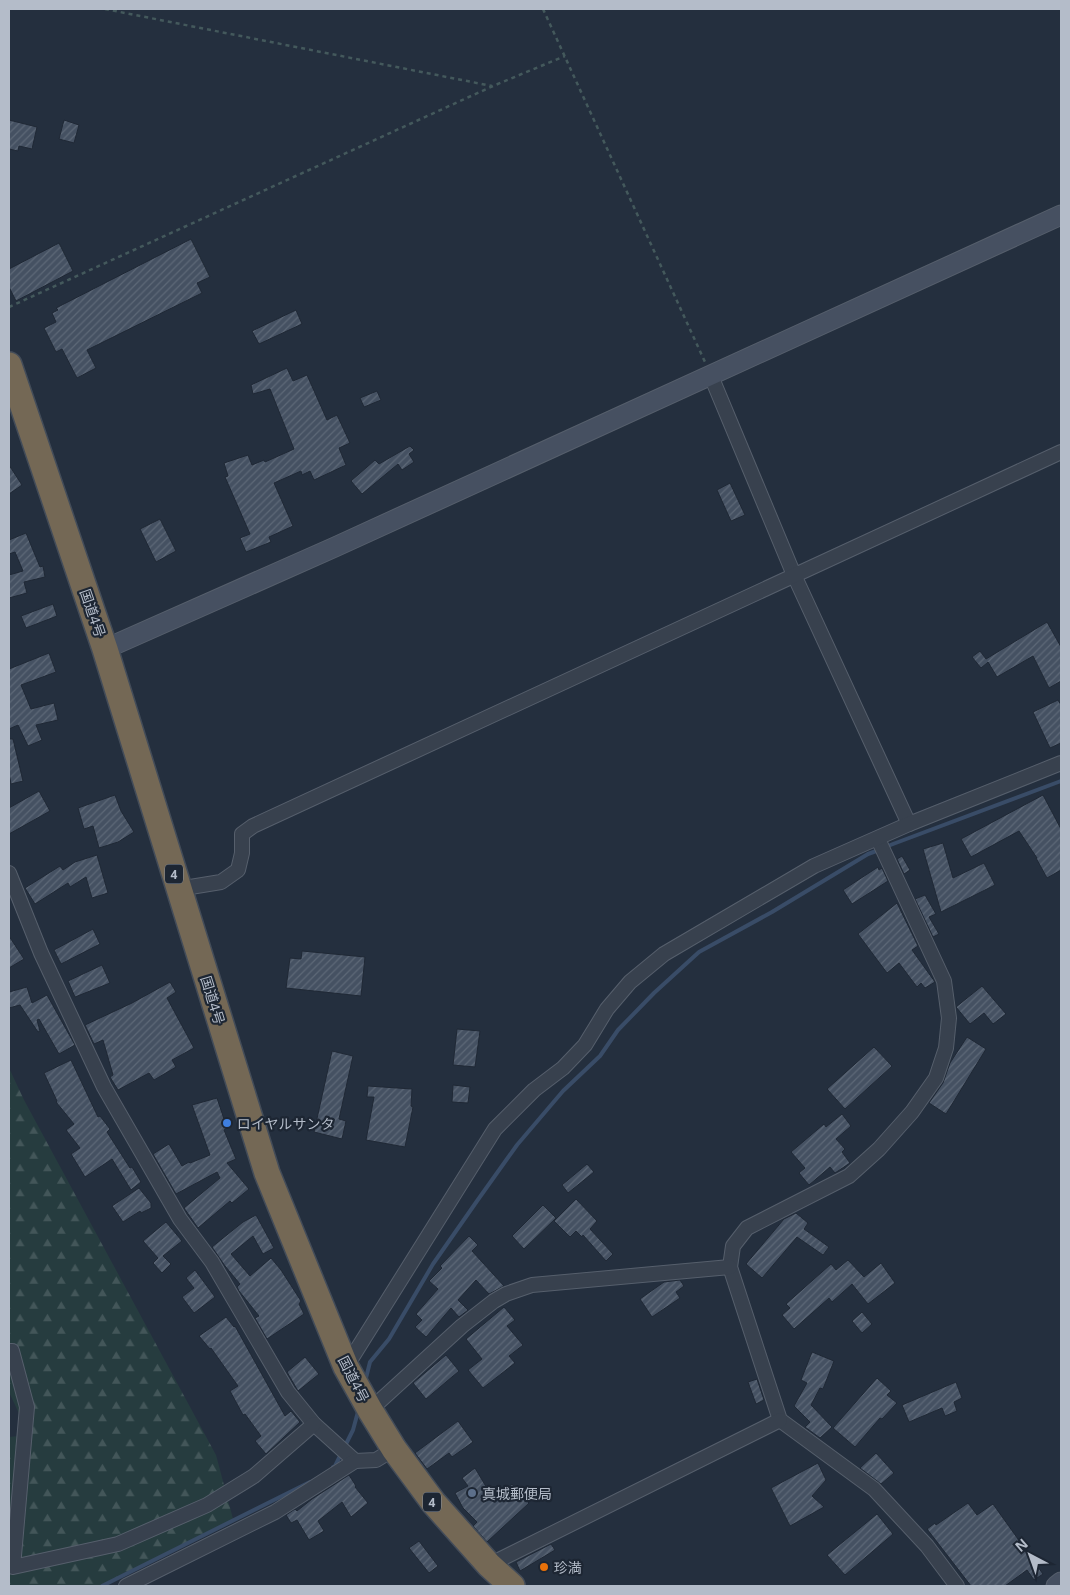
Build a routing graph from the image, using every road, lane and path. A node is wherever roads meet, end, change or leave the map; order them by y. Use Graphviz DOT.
graph roads {
  1 [pos="105,9"];
  2 [pos="543,9"];
  3 [pos="565,56"];
  4 [pos="493,86"];
  5 [pos="1061,215"];
  6 [pos="9,307"];
  7 [pos="9,365"];
  8 [pos="711,376"];
  9 [pos="1061,452"];
  10 [pos="794,575"];
  11 [pos="105,649"];
  12 [pos="1061,763"];
  13 [pos="909,824"];
  14 [pos="882,846"];
  15 [pos="9,873"];
  16 [pos="178,889"];
  17 [pos="730,1267"];
  18 [pos="9,1351"];
  19 [pos="349,1372"];
  20 [pos="368,1408"];
  21 [pos="780,1420"];
  22 [pos="314,1424"];
  23 [pos="394,1449"];
  24 [pos="352,1458"];
  25 [pos="489,1565"];
  26 [pos="1061,1582"];
  27 [pos="126,1586"];
  28 [pos="512,1586"];
  29 [pos="957,1586"];
  30 [pos="1056,1586"];
  1 -- 4 [label="path"];
  2 -- 3 [label="path"];
  3 -- 4 [label="path"];
  3 -- 8 [label="path"];
  4 -- 6 [label="path"];
  5 -- 8 [label="street"];
  7 -- 11 [label="highway, 国道4号 / 4"];
  8 -- 10 [label="street"];
  8 -- 11 [label="street"];
  9 -- 10 [label="street"];
  10 -- 13 [label="street"];
  10 -- 16 [label="street"];
  11 -- 16 [label="highway, 国道4号 / 4"];
  12 -- 13 [label="street"];
  13 -- 14 [label="street"];
  14 -- 17 [label="street"];
  14 -- 19 [label="street"];
  15 -- 22 [label="street"];
  16 -- 19 [label="highway, 国道4号 / 4"];
  17 -- 20 [label="street"];
  17 -- 21 [label="street"];
  18 -- 22 [label="street"];
  19 -- 20 [label="highway, 国道4号 / 4"];
  20 -- 23 [label="highway, 国道4号 / 4"];
  21 -- 25 [label="street"];
  21 -- 29 [label="street"];
  22 -- 24 [label="street"];
  23 -- 24 [label="street"];
  23 -- 25 [label="highway, 国道4号 / 4"];
  24 -- 27 [label="street"];
  25 -- 28 [label="highway, 国道4号 / 4"];
  26 -- 30 [label="street"];
}
